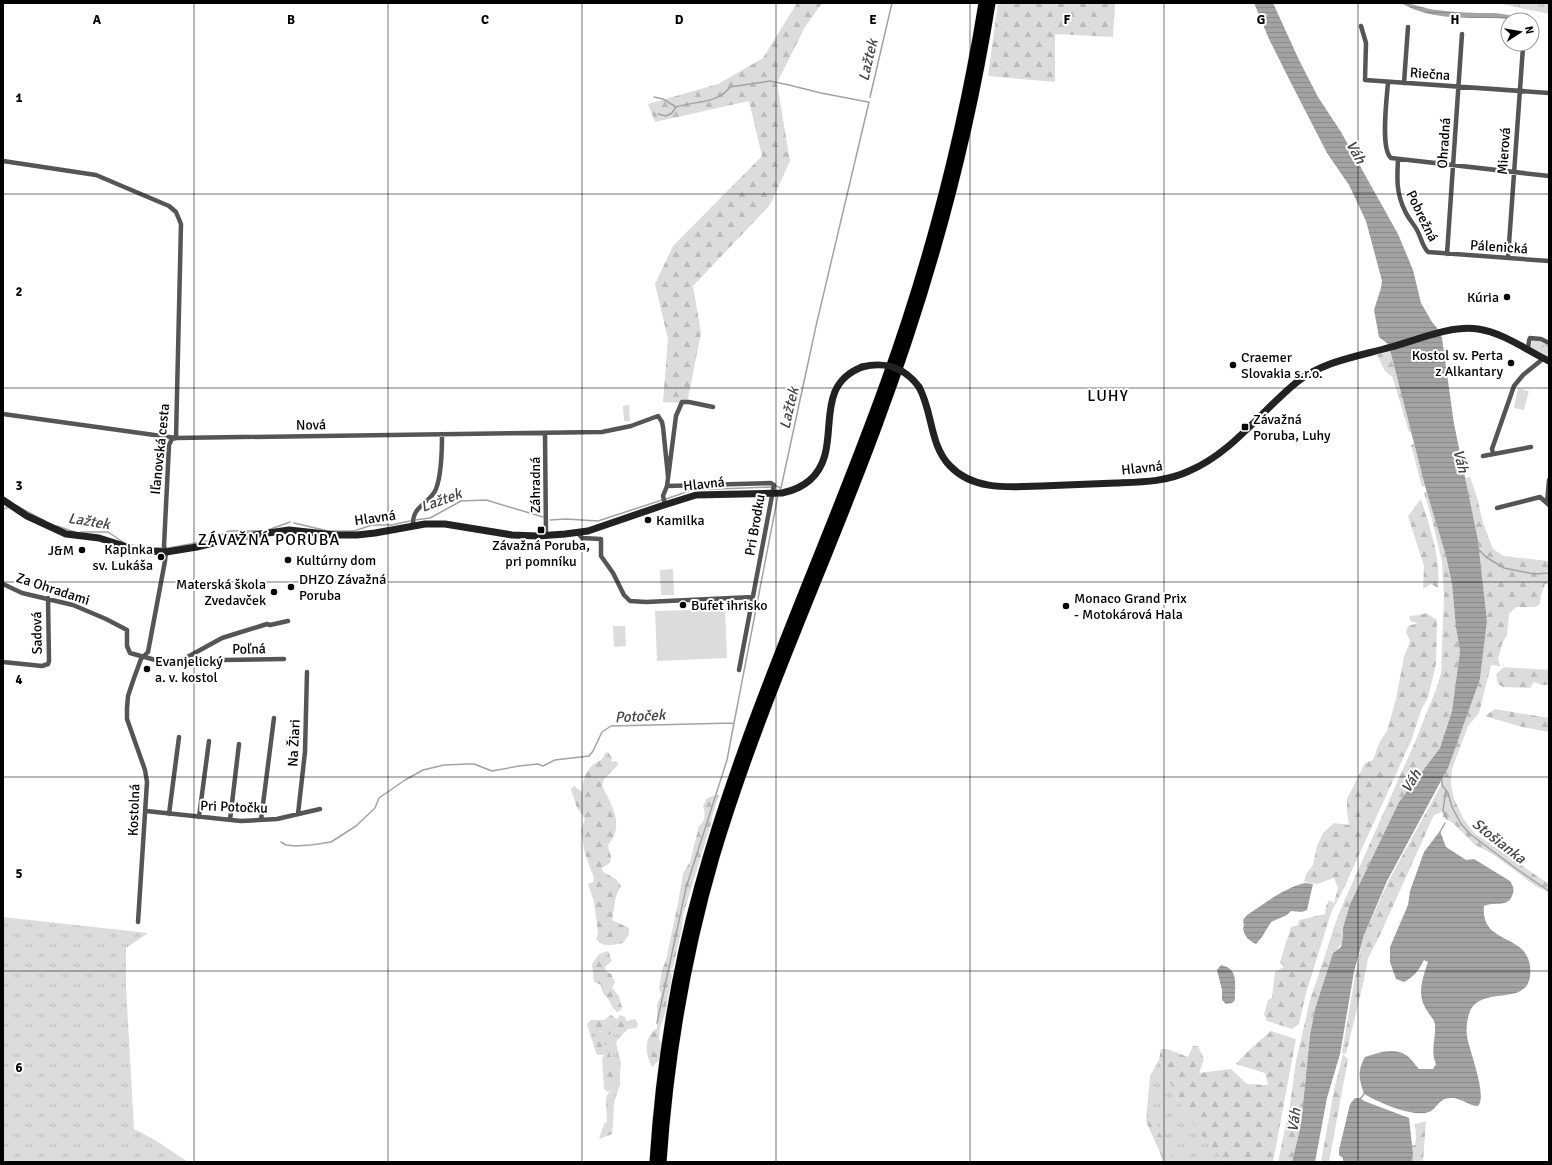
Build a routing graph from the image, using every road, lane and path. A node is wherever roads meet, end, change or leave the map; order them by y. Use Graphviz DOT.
graph roads {
  1 [pos="983,3"];
  2 [pos="991,3"];
  3 [pos="1361,26"];
  4 [pos="1408,27"];
  5 [pos="1462,34"];
  6 [pos="1523,52"];
  7 [pos="1388,82"];
  8 [pos="1404,83"];
  9 [pos="1458,87"];
  10 [pos="1520,91"];
  11 [pos="1549,93"];
  12 [pos="1398,159"];
  13 [pos="3,161"];
  14 [pos="1454,164"];
  15 [pos="1513,171"];
  16 [pos="1549,176"];
  17 [pos="1447,254"];
  18 [pos="1508,258"];
  19 [pos="1549,261"];
  20 [pos="1549,343"];
  21 [pos="1528,349"];
  22 [pos="1546,359"];
  23 [pos="713,407"];
  24 [pos="3,414"];
  25 [pos="545,433"];
  26 [pos="442,435"];
  27 [pos="176,438"];
  28 [pos="1531,447"];
  29 [pos="1493,453"];
  30 [pos="1483,456"];
  31 [pos="668,476"];
  32 [pos="1549,480"];
  33 [pos="667,486"];
  34 [pos="775,491"];
  35 [pos="3,500"];
  36 [pos="664,500"];
  37 [pos="1548,504"];
  38 [pos="1497,508"];
  39 [pos="413,525"];
  40 [pos="578,533"];
  41 [pos="546,536"];
  42 [pos="166,552"];
  43 [pos="3,584"];
  44 [pos="753,597"];
  45 [pos="48,598"];
  46 [pos="288,621"];
  47 [pos="144,657"];
  48 [pos="284,659"];
  49 [pos="182,660"];
  50 [pos="3,662"];
  51 [pos="739,670"];
  52 [pos="307,672"];
  53 [pos="274,718"];
  54 [pos="178,737"];
  55 [pos="209,741"];
  56 [pos="239,744"];
  57 [pos="320,809"];
  58 [pos="146,811"];
  59 [pos="169,814"];
  60 [pos="298,814"];
  61 [pos="199,817"];
  62 [pos="230,820"];
  63 [pos="261,820"];
  64 [pos="138,922"];
  65 [pos="654,1162"];
  66 [pos="662,1162"];
  1 -- 65 [label="highway"];
  2 -- 66 [label="highway"];
  3 -- 7 [label="street, Riečna"];
  4 -- 8 [label="street"];
  5 -- 9 [label="street, Ohradná"];
  6 -- 10 [label="street, Mierová"];
  7 -- 8 [label="street, Riečna"];
  7 -- 12 [label="street"];
  8 -- 9 [label="street, Riečna"];
  9 -- 10 [label="street, Riečna"];
  9 -- 14 [label="street, Ohradná"];
  10 -- 11 [label="street, Riečna"];
  10 -- 15 [label="street, Mierová"];
  12 -- 14 [label="street"];
  12 -- 17 [label="street, Pobrežná"];
  13 -- 27 [label="street, Iľanovská cesta"];
  14 -- 15 [label="street"];
  14 -- 17 [label="street, Ohradná"];
  15 -- 16 [label="street"];
  15 -- 18 [label="street, Mierová"];
  17 -- 18 [label="street, Pálenická"];
  18 -- 19 [label="street, Pálenická"];
  20 -- 21 [label="street"];
  21 -- 22 [label="street, Hlavná"];
  21 -- 34 [label="street, Hlavná, bridge"];
  22 -- 29 [label="street"];
  23 -- 31 [label="street"];
  24 -- 27 [label="street, Nová"];
  25 -- 26 [label="street, Nová"];
  25 -- 31 [label="street, Nová"];
  25 -- 41 [label="street, Záhradná"];
  26 -- 27 [label="street, Nová"];
  26 -- 39 [label="street"];
  27 -- 42 [label="street, Iľanovská cesta"];
  28 -- 29 [label="street"];
  29 -- 30 [label="street"];
  31 -- 33 [label="street"];
  32 -- 37 [label="street"];
  33 -- 34 [label="street, Pri Brodku"];
  33 -- 36 [label="street"];
  34 -- 36 [label="street, Hlavná"];
  34 -- 44 [label="street, Pri Brodku"];
  35 -- 42 [label="street, Hlavná"];
  36 -- 40 [label="street, Hlavná"];
  37 -- 38 [label="street"];
  39 -- 41 [label="street, Hlavná"];
  39 -- 42 [label="street, Hlavná"];
  40 -- 41 [label="street, Hlavná"];
  40 -- 44 [label="street"];
  42 -- 47 [label="street, Iľanovská cesta"];
  43 -- 45 [label="street, Za Ohradami"];
  44 -- 51 [label="street, Pri Brodku"];
  45 -- 47 [label="street, Za Ohradami"];
  45 -- 50 [label="street, Sadová"];
  46 -- 49 [label="street"];
  47 -- 49 [label="street, Poľná"];
  47 -- 58 [label="street, Kostolná"];
  48 -- 49 [label="street, Poľná"];
  52 -- 60 [label="street, Na Žiari"];
  53 -- 63 [label="street"];
  54 -- 59 [label="street"];
  55 -- 61 [label="street"];
  56 -- 62 [label="street"];
  57 -- 60 [label="street, Pri Potočku"];
  58 -- 59 [label="street, Pri Potočku"];
  58 -- 64 [label="street, Kostolná"];
  59 -- 61 [label="street, Pri Potočku"];
  60 -- 63 [label="street, Pri Potočku"];
  61 -- 62 [label="street, Pri Potočku"];
  62 -- 63 [label="street, Pri Potočku"];
}
